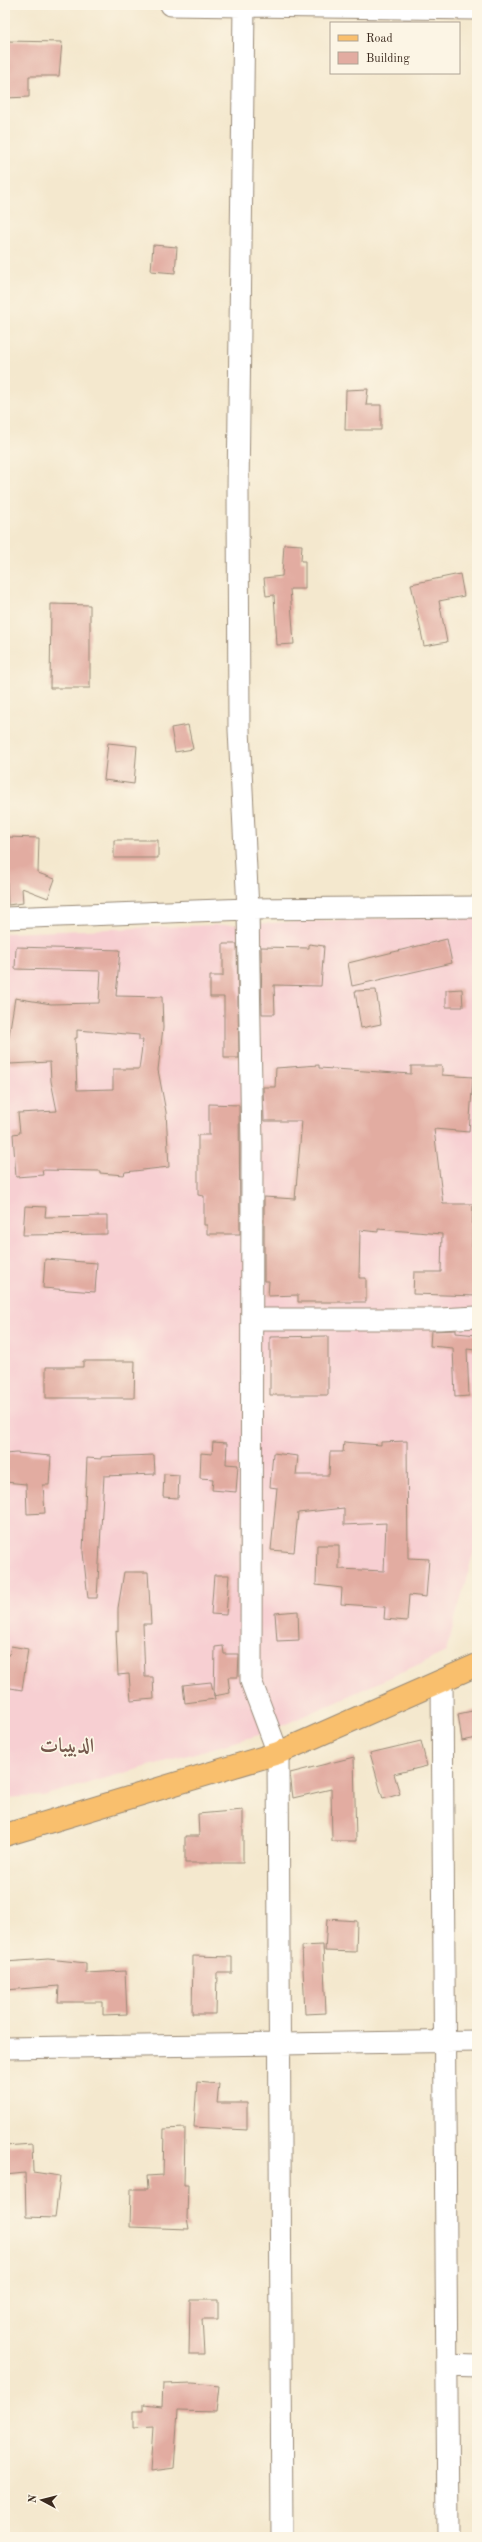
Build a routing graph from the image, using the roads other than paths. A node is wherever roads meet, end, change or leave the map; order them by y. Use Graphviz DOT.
graph roads {
  1 [pos="171,5"];
  2 [pos="244,5"];
  3 [pos="477,9"];
  4 [pos="477,907"];
  5 [pos="248,909"];
  6 [pos="5,918"];
  7 [pos="477,1317"];
  8 [pos="252,1319"];
  9 [pos="477,1665"];
  10 [pos="442,1681"];
  11 [pos="278,1753"];
  12 [pos="5,1835"];
  13 [pos="477,2041"];
  14 [pos="446,2042"];
  15 [pos="280,2043"];
  16 [pos="5,2048"];
  17 [pos="447,2365"];
  18 [pos="477,2366"];
  19 [pos="282,2537"];
  20 [pos="448,2537"];
  1 -- 2 [label="street"];
  2 -- 3 [label="street"];
  2 -- 5 [label="street"];
  4 -- 5 [label="street"];
  5 -- 6 [label="street"];
  5 -- 8 [label="street"];
  7 -- 8 [label="street"];
  8 -- 11 [label="street"];
  9 -- 10 [label="main road"];
  10 -- 11 [label="main road"];
  10 -- 14 [label="street"];
  11 -- 12 [label="main road"];
  11 -- 15 [label="street"];
  13 -- 14 [label="street"];
  14 -- 15 [label="street"];
  14 -- 17 [label="street"];
  15 -- 16 [label="street"];
  15 -- 19 [label="street"];
  17 -- 18 [label="street"];
  17 -- 20 [label="street"];
}
